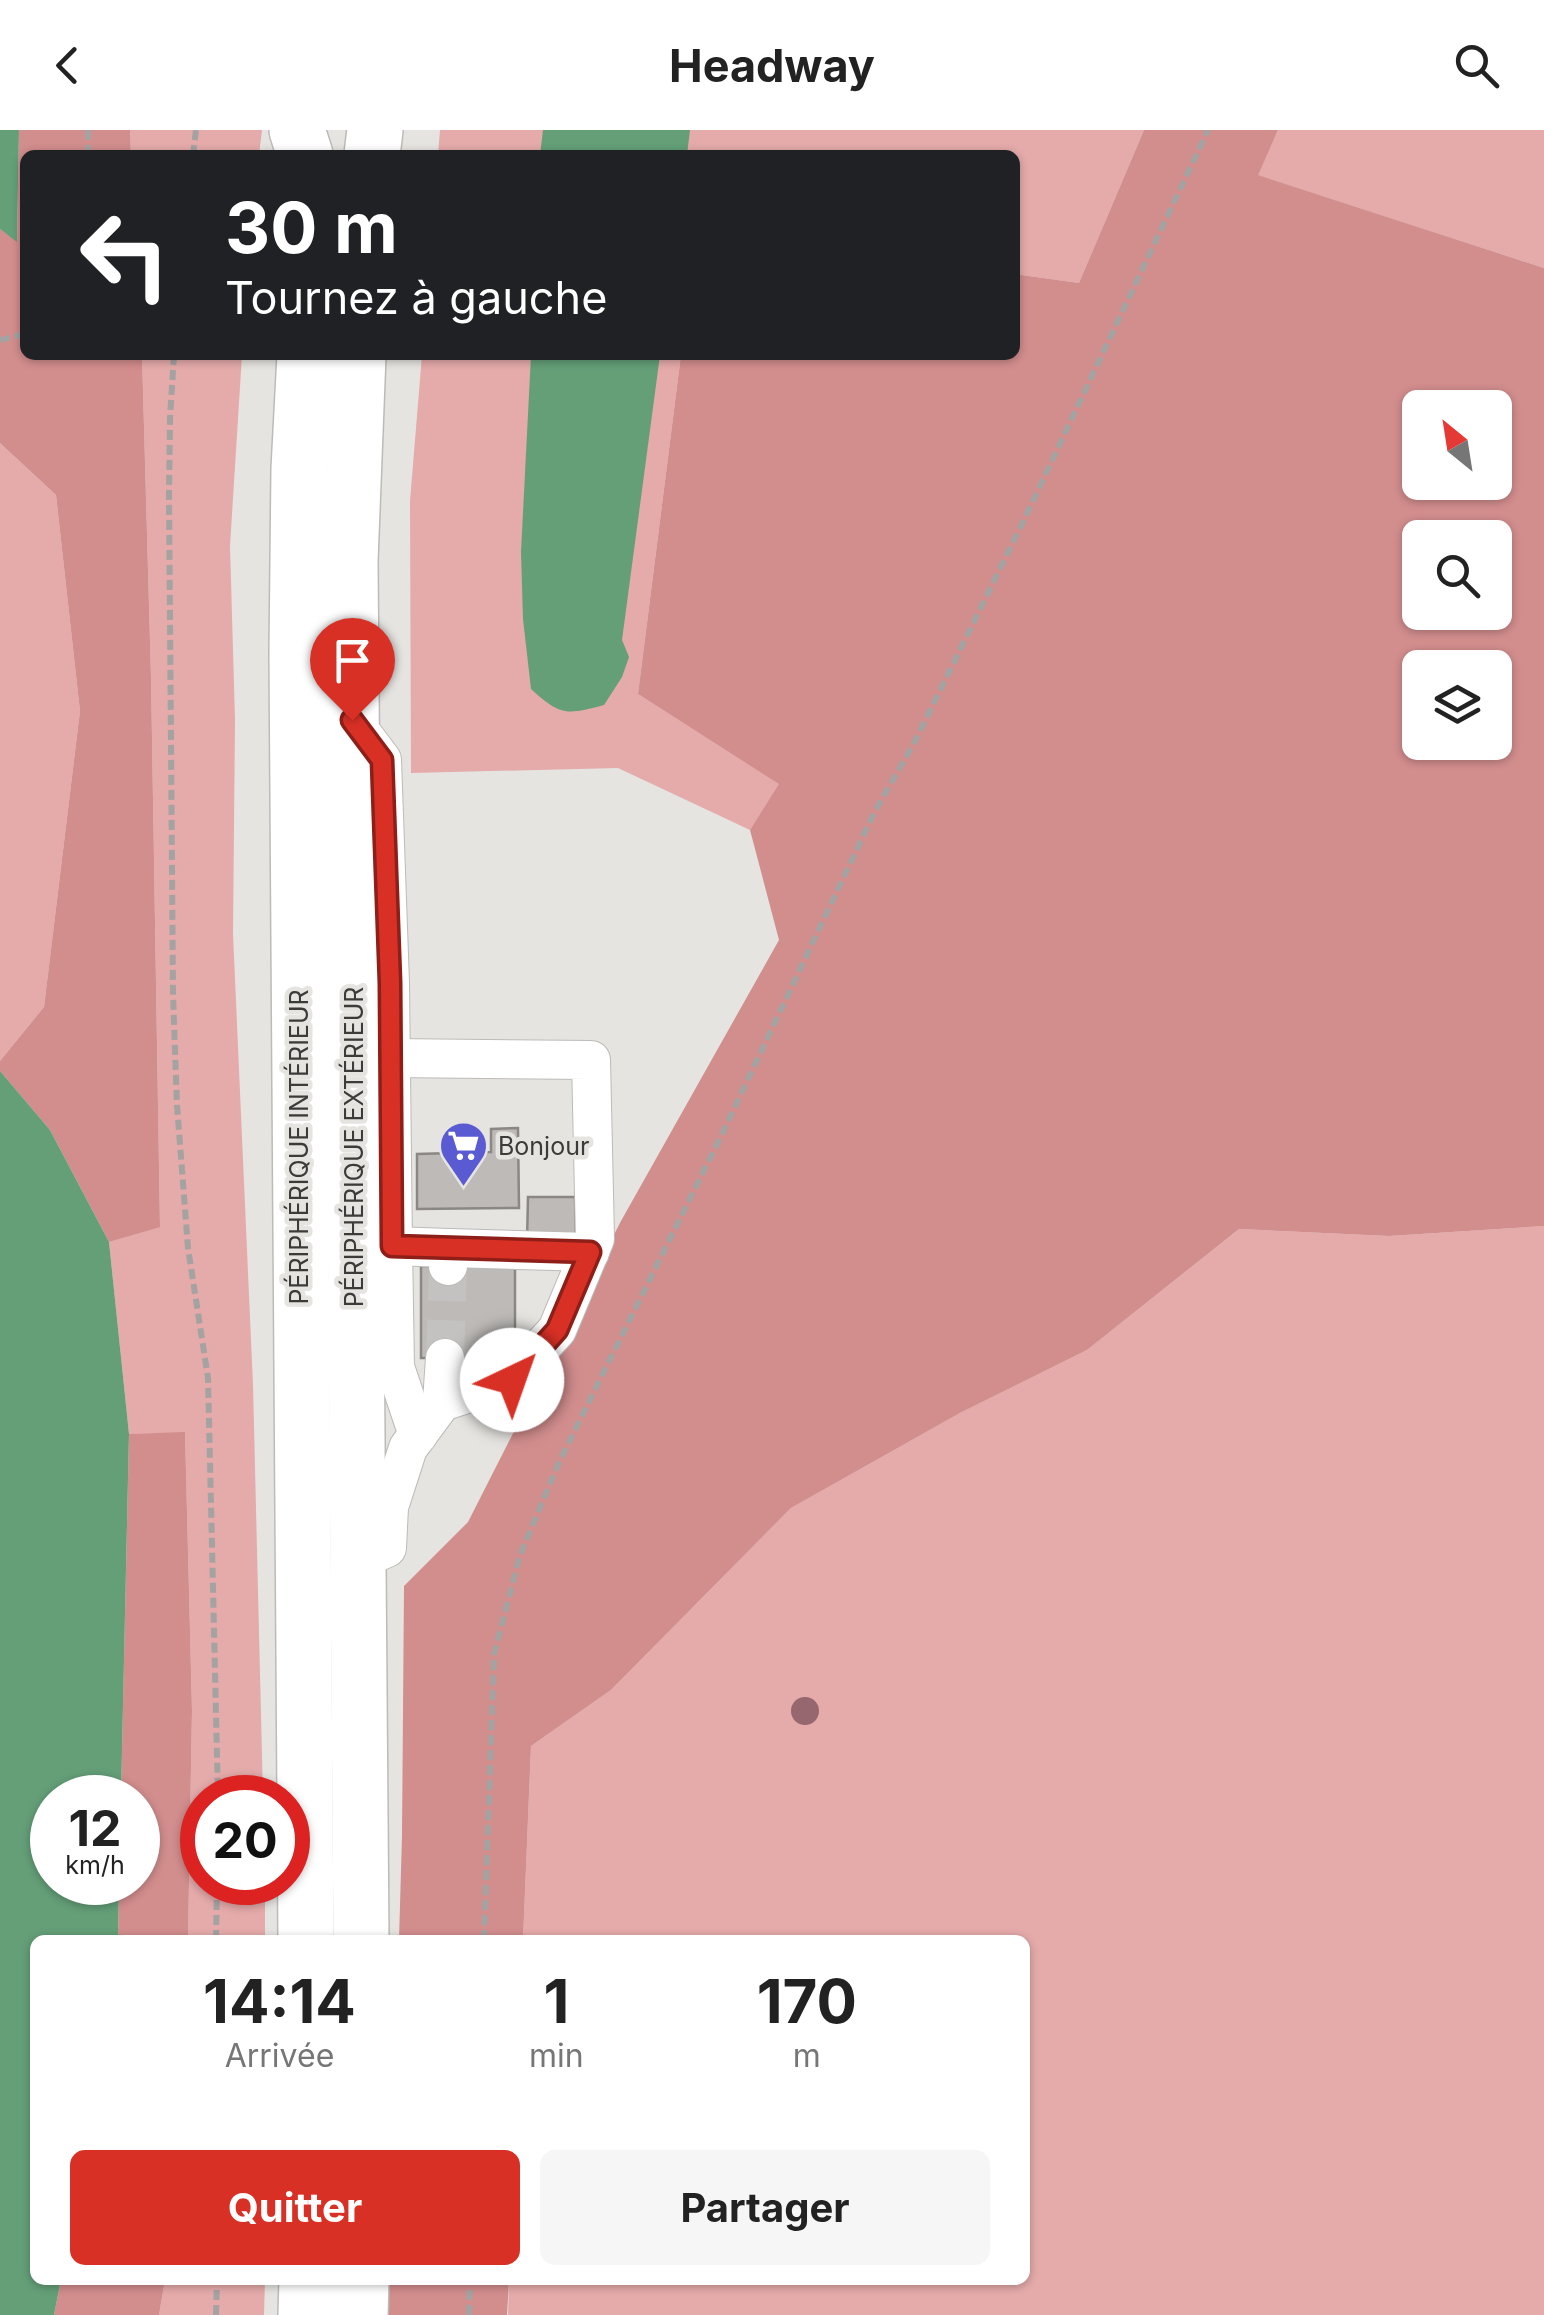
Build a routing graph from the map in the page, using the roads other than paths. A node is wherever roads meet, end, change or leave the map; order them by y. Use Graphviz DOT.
graph roads {
  1 [pos="304,360"];
  2 [pos="358,360"];
  3 [pos="352,720"];
  4 [pos="390,1058"];
  5 [pos="392,1246"];
  6 [pos="590,1252"];
  7 [pos="445,1358"];
  8 [pos="442,1402"];
  9 [pos="418,1435"];
  10 [pos="357,1561"];
  11 [pos="306,1935"];
  12 [pos="360,1935"];
  13 [pos="306,2285"];
  14 [pos="361,2285"];
  15 [pos="306,2315"];
  16 [pos="360,2315"];
  1 -- 11 [label="highway, PÉRIPHÉRIQUE INTÉRIEUR"];
  2 -- 3 [label="highway, PÉRIPHÉRIQUE EXTÉRIEUR"];
  3 -- 4 [label="lane"];
  3 -- 10 [label="highway, PÉRIPHÉRIQUE EXTÉRIEUR"];
  4 -- 5 [label="lane"];
  4 -- 6 [label="lane"];
  5 -- 6 [label="lane"];
  5 -- 9 [label="lane"];
  6 -- 8 [label="lane"];
  7 -- 8 [label="lane"];
  8 -- 9 [label="lane"];
  9 -- 10 [label="lane"];
  10 -- 12 [label="highway, PÉRIPHÉRIQUE EXTÉRIEUR"];
  13 -- 15 [label="highway"];
  14 -- 16 [label="highway"];
}
